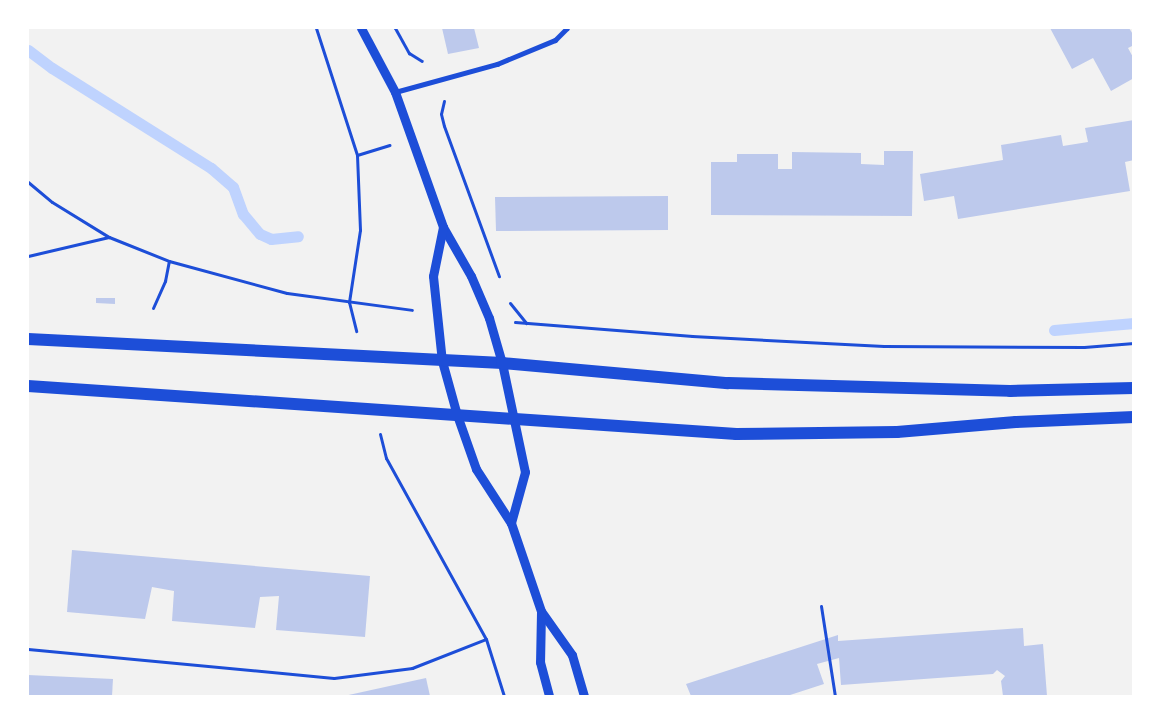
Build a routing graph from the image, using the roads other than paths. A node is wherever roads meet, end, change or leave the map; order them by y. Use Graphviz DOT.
graph roads {
  1 [pos="361,28"];
  2 [pos="567,28"];
  3 [pos="395,92"];
  4 [pos="443,227"];
  5 [pos="28,339"];
  6 [pos="442,361"];
  7 [pos="502,363"];
  8 [pos="28,386"];
  9 [pos="1134,388"];
  10 [pos="457,415"];
  11 [pos="1134,417"];
  12 [pos="515,418"];
  13 [pos="511,523"];
  14 [pos="541,612"];
  15 [pos="549,696"];
  16 [pos="584,696"];
  1 -- 3 [label="street"];
  2 -- 3 [label="street"];
  3 -- 4 [label="street"];
  4 -- 6 [label="street"];
  4 -- 7 [label="street"];
  5 -- 6 [label="main road"];
  6 -- 7 [label="main road"];
  6 -- 10 [label="street"];
  7 -- 9 [label="main road"];
  7 -- 12 [label="street"];
  8 -- 10 [label="main road"];
  10 -- 12 [label="main road"];
  10 -- 13 [label="street"];
  11 -- 12 [label="main road"];
  12 -- 13 [label="street"];
  13 -- 14 [label="street"];
  14 -- 15 [label="street"];
  14 -- 16 [label="street"];
}
